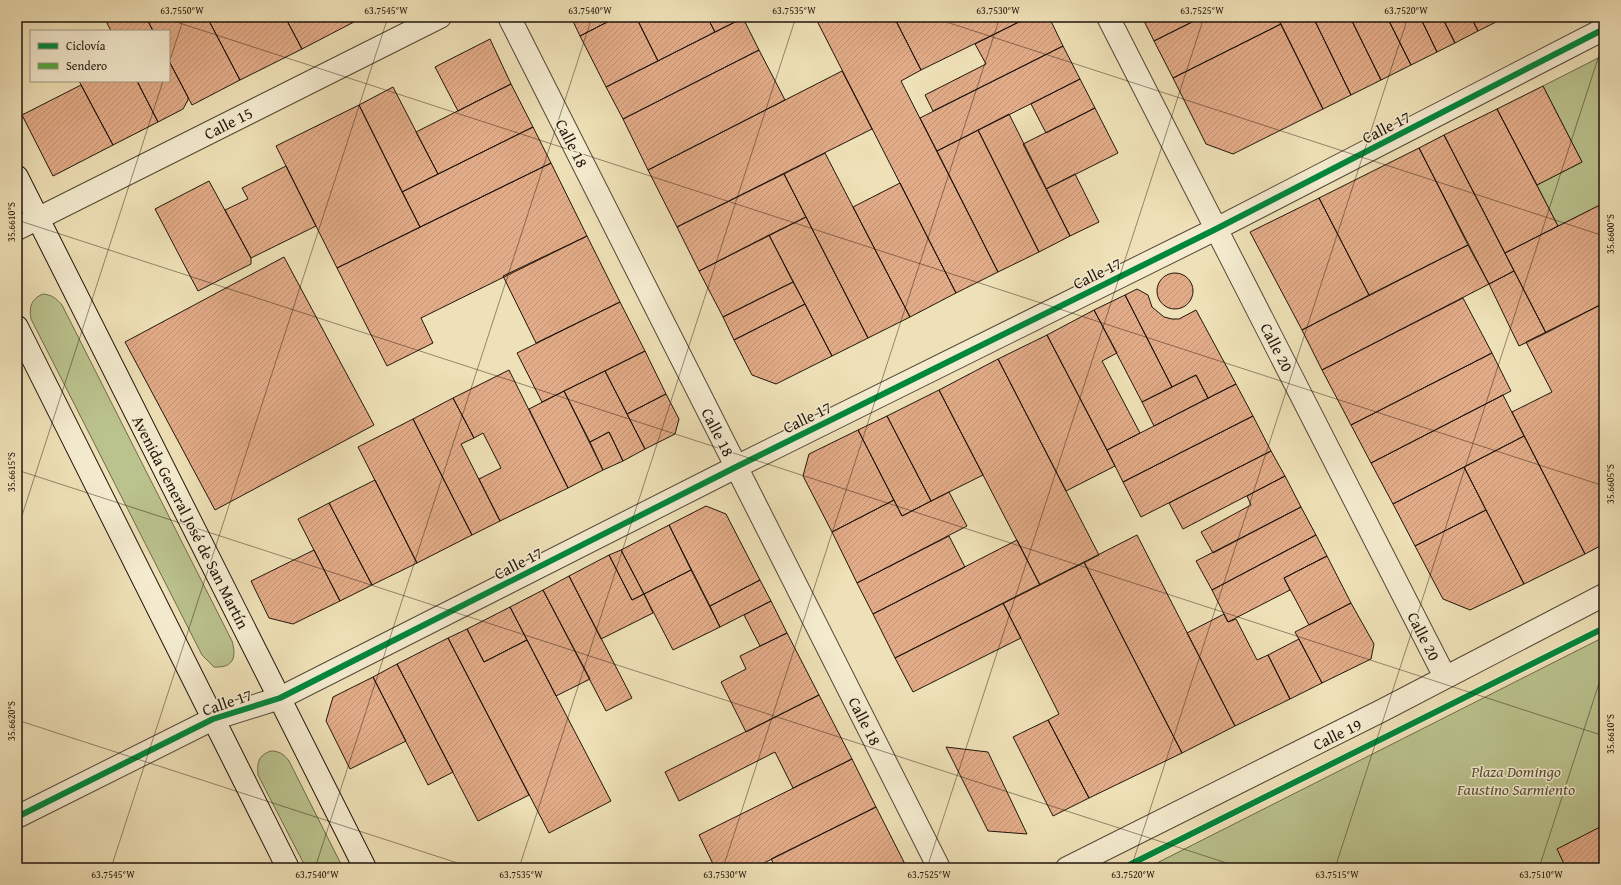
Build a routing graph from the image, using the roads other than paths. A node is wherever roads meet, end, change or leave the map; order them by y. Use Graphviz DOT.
graph roads {
  1 [pos="440,17"];
  2 [pos="509,17"];
  3 [pos="1108,17"];
  4 [pos="1604,29"];
  5 [pos="17,177"];
  6 [pos="38,219"];
  7 [pos="17,229"];
  8 [pos="1216,229"];
  9 [pos="17,327"];
  10 [pos="736,467"];
  11 [pos="1604,595"];
  12 [pos="1445,677"];
  13 [pos="280,698"];
  14 [pos="213,718"];
  15 [pos="17,817"];
  16 [pos="288,868"];
  17 [pos="365,868"];
  18 [pos="939,868"];
  19 [pos="1067,868"];
  1 -- 6 [label="street, Calle 15"];
  2 -- 10 [label="street, Calle 18"];
  3 -- 8 [label="street, Calle 20"];
  4 -- 8 [label="street, Calle 17"];
  5 -- 6 [label="street, Avenida General José de San Martín"];
  6 -- 7 [label="street, Calle 15"];
  6 -- 13 [label="street, Avenida General José de San Martín"];
  8 -- 10 [label="street, Calle 17"];
  8 -- 12 [label="street, Calle 20"];
  9 -- 14 [label="street"];
  10 -- 13 [label="street, Calle 17"];
  10 -- 18 [label="street, Calle 18"];
  11 -- 12 [label="street, Calle 19"];
  12 -- 19 [label="street, Calle 19"];
  13 -- 14 [label="street, Calle 17"];
  13 -- 17 [label="street, Avenida General José de San Martín"];
  14 -- 15 [label="street, Calle 17"];
  14 -- 16 [label="street"];
}
